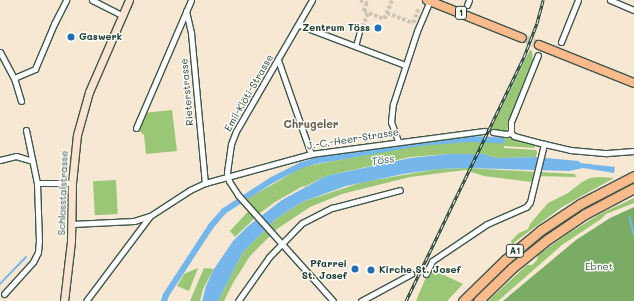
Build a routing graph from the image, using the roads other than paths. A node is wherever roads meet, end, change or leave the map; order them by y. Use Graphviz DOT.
graph roads {
  1 [pos="66,0"];
  2 [pos="92,0"];
  3 [pos="129,0"];
  4 [pos="191,0"];
  5 [pos="312,0"];
  6 [pos="578,0"];
  7 [pos="610,0"];
  8 [pos="428,3"];
  9 [pos="634,10"];
  10 [pos="186,11"];
  11 [pos="123,16"];
  12 [pos="298,25"];
  13 [pos="360,32"];
  14 [pos="522,38"];
  15 [pos="561,42"];
  16 [pos="539,45"];
  17 [pos="356,47"];
  18 [pos="0,52"];
  19 [pos="538,55"];
  20 [pos="278,60"];
  21 [pos="405,65"];
  22 [pos="14,78"];
  23 [pos="634,84"];
  24 [pos="21,101"];
  25 [pos="136,128"];
  26 [pos="26,130"];
  27 [pos="484,131"];
  28 [pos="493,132"];
  29 [pos="511,133"];
  30 [pos="398,141"];
  31 [pos="544,144"];
  32 [pos="634,151"];
  33 [pos="311,154"];
  34 [pos="0,160"];
  35 [pos="32,161"];
  36 [pos="634,176"];
  37 [pos="227,177"];
  38 [pos="37,183"];
  39 [pos="72,183"];
  40 [pos="205,183"];
  41 [pos="634,188"];
  42 [pos="400,190"];
  43 [pos="150,216"];
  44 [pos="72,224"];
  45 [pos="282,244"];
  46 [pos="411,274"];
  47 [pos="426,274"];
  48 [pos="4,294"];
  49 [pos="64,301"];
  50 [pos="86,301"];
  51 [pos="238,301"];
  52 [pos="333,301"];
  53 [pos="361,301"];
  54 [pos="463,301"];
  55 [pos="478,301"];
  1 -- 22 [label="street"];
  2 -- 11 [label="street"];
  3 -- 11 [label="main road, Schlosstalstrasse"];
  4 -- 10 [label="street"];
  5 -- 12 [label="street, Emil-Klöti-Strasse"];
  6 -- 15 [label="street"];
  7 -- 9 [label="street"];
  8 -- 14 [label="main road, 1"];
  8 -- 21 [label="street"];
  10 -- 25 [label="street"];
  10 -- 40 [label="street, Rieterstrasse"];
  11 -- 39 [label="main road, Schlosstalstrasse"];
  12 -- 17 [label="street"];
  12 -- 20 [label="street, Emil-Klöti-Strasse"];
  13 -- 17 [label="street"];
  16 -- 23 [label="main road"];
  17 -- 21 [label="street"];
  18 -- 22 [label="street"];
  19 -- 29 [label="street"];
  20 -- 33 [label="street"];
  20 -- 37 [label="street, Emil-Klöti-Strasse"];
  21 -- 30 [label="street"];
  22 -- 24 [label="street"];
  26 -- 35 [label="street"];
  27 -- 30 [label="street, J.-C.-Heer-Strasse"];
  28 -- 29 [label="street"];
  29 -- 31 [label="street"];
  30 -- 33 [label="street, J.-C.-Heer-Strasse"];
  31 -- 32 [label="street"];
  31 -- 47 [label="street"];
  33 -- 37 [label="street, J.-C.-Heer-Strasse"];
  34 -- 35 [label="street"];
  35 -- 38 [label="street"];
  36 -- 54 [label="highway, A1"];
  37 -- 40 [label="street"];
  37 -- 45 [label="street"];
  38 -- 39 [label="street"];
  38 -- 48 [label="street"];
  39 -- 44 [label="main road, Schlosstalstrasse"];
  40 -- 43 [label="street"];
  41 -- 55 [label="highway, A1"];
  42 -- 45 [label="street"];
  43 -- 44 [label="street"];
  43 -- 50 [label="street"];
  44 -- 49 [label="main road, Schlosstalstrasse"];
  45 -- 51 [label="street"];
  45 -- 52 [label="street"];
  46 -- 53 [label="street"];
}
